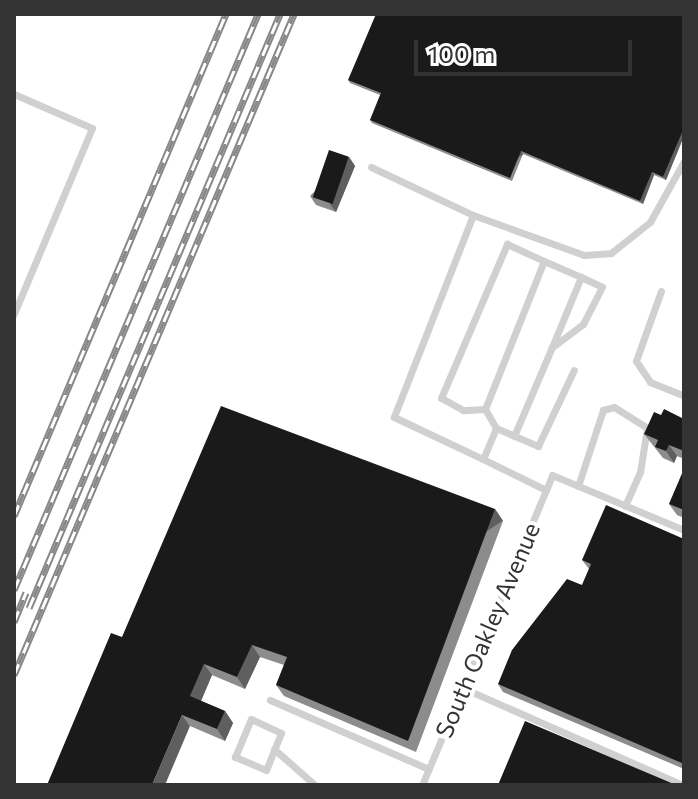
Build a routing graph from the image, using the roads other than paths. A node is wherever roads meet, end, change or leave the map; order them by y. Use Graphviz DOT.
graph roads {
  1 [pos="14,94"];
  2 [pos="684,161"];
  3 [pos="371,167"];
  4 [pos="473,215"];
  5 [pos="544,261"];
  6 [pos="581,277"];
  7 [pos="661,291"];
  8 [pos="14,314"];
  9 [pos="552,347"];
  10 [pos="574,370"];
  11 [pos="684,396"];
  12 [pos="485,409"];
  13 [pos="496,428"];
  14 [pos="514,436"];
  15 [pos="483,459"];
  16 [pos="578,486"];
  17 [pos="546,490"];
  18 [pos="625,506"];
  19 [pos="684,530"];
  20 [pos="463,688"];
  21 [pos="270,700"];
  22 [pos="274,749"];
  23 [pos="429,769"];
  24 [pos="315,785"];
  25 [pos="422,785"];
  26 [pos="683,785"];
  1 -- 8 [label="lane"];
  2 -- 4 [label="lane"];
  3 -- 4 [label="lane"];
  4 -- 15 [label="lane"];
  5 -- 6 [label="lane"];
  5 -- 12 [label="lane"];
  5 -- 12 [label="lane"];
  6 -- 9 [label="lane"];
  6 -- 9 [label="lane"];
  7 -- 11 [label="lane"];
  9 -- 14 [label="lane"];
  10 -- 14 [label="lane"];
  12 -- 13 [label="lane"];
  13 -- 14 [label="lane"];
  13 -- 15 [label="lane"];
  15 -- 17 [label="lane"];
  16 -- 17 [label="lane, South Oakley Avenue"];
  16 -- 18 [label="lane"];
  16 -- 18 [label="lane"];
  17 -- 20 [label="lane, South Oakley Avenue"];
  18 -- 19 [label="lane"];
  20 -- 23 [label="lane, South Oakley Avenue"];
  20 -- 26 [label="lane"];
  21 -- 23 [label="lane"];
  22 -- 22 [label="lane"];
  22 -- 24 [label="lane"];
  23 -- 25 [label="lane, South Oakley Avenue"];
}
